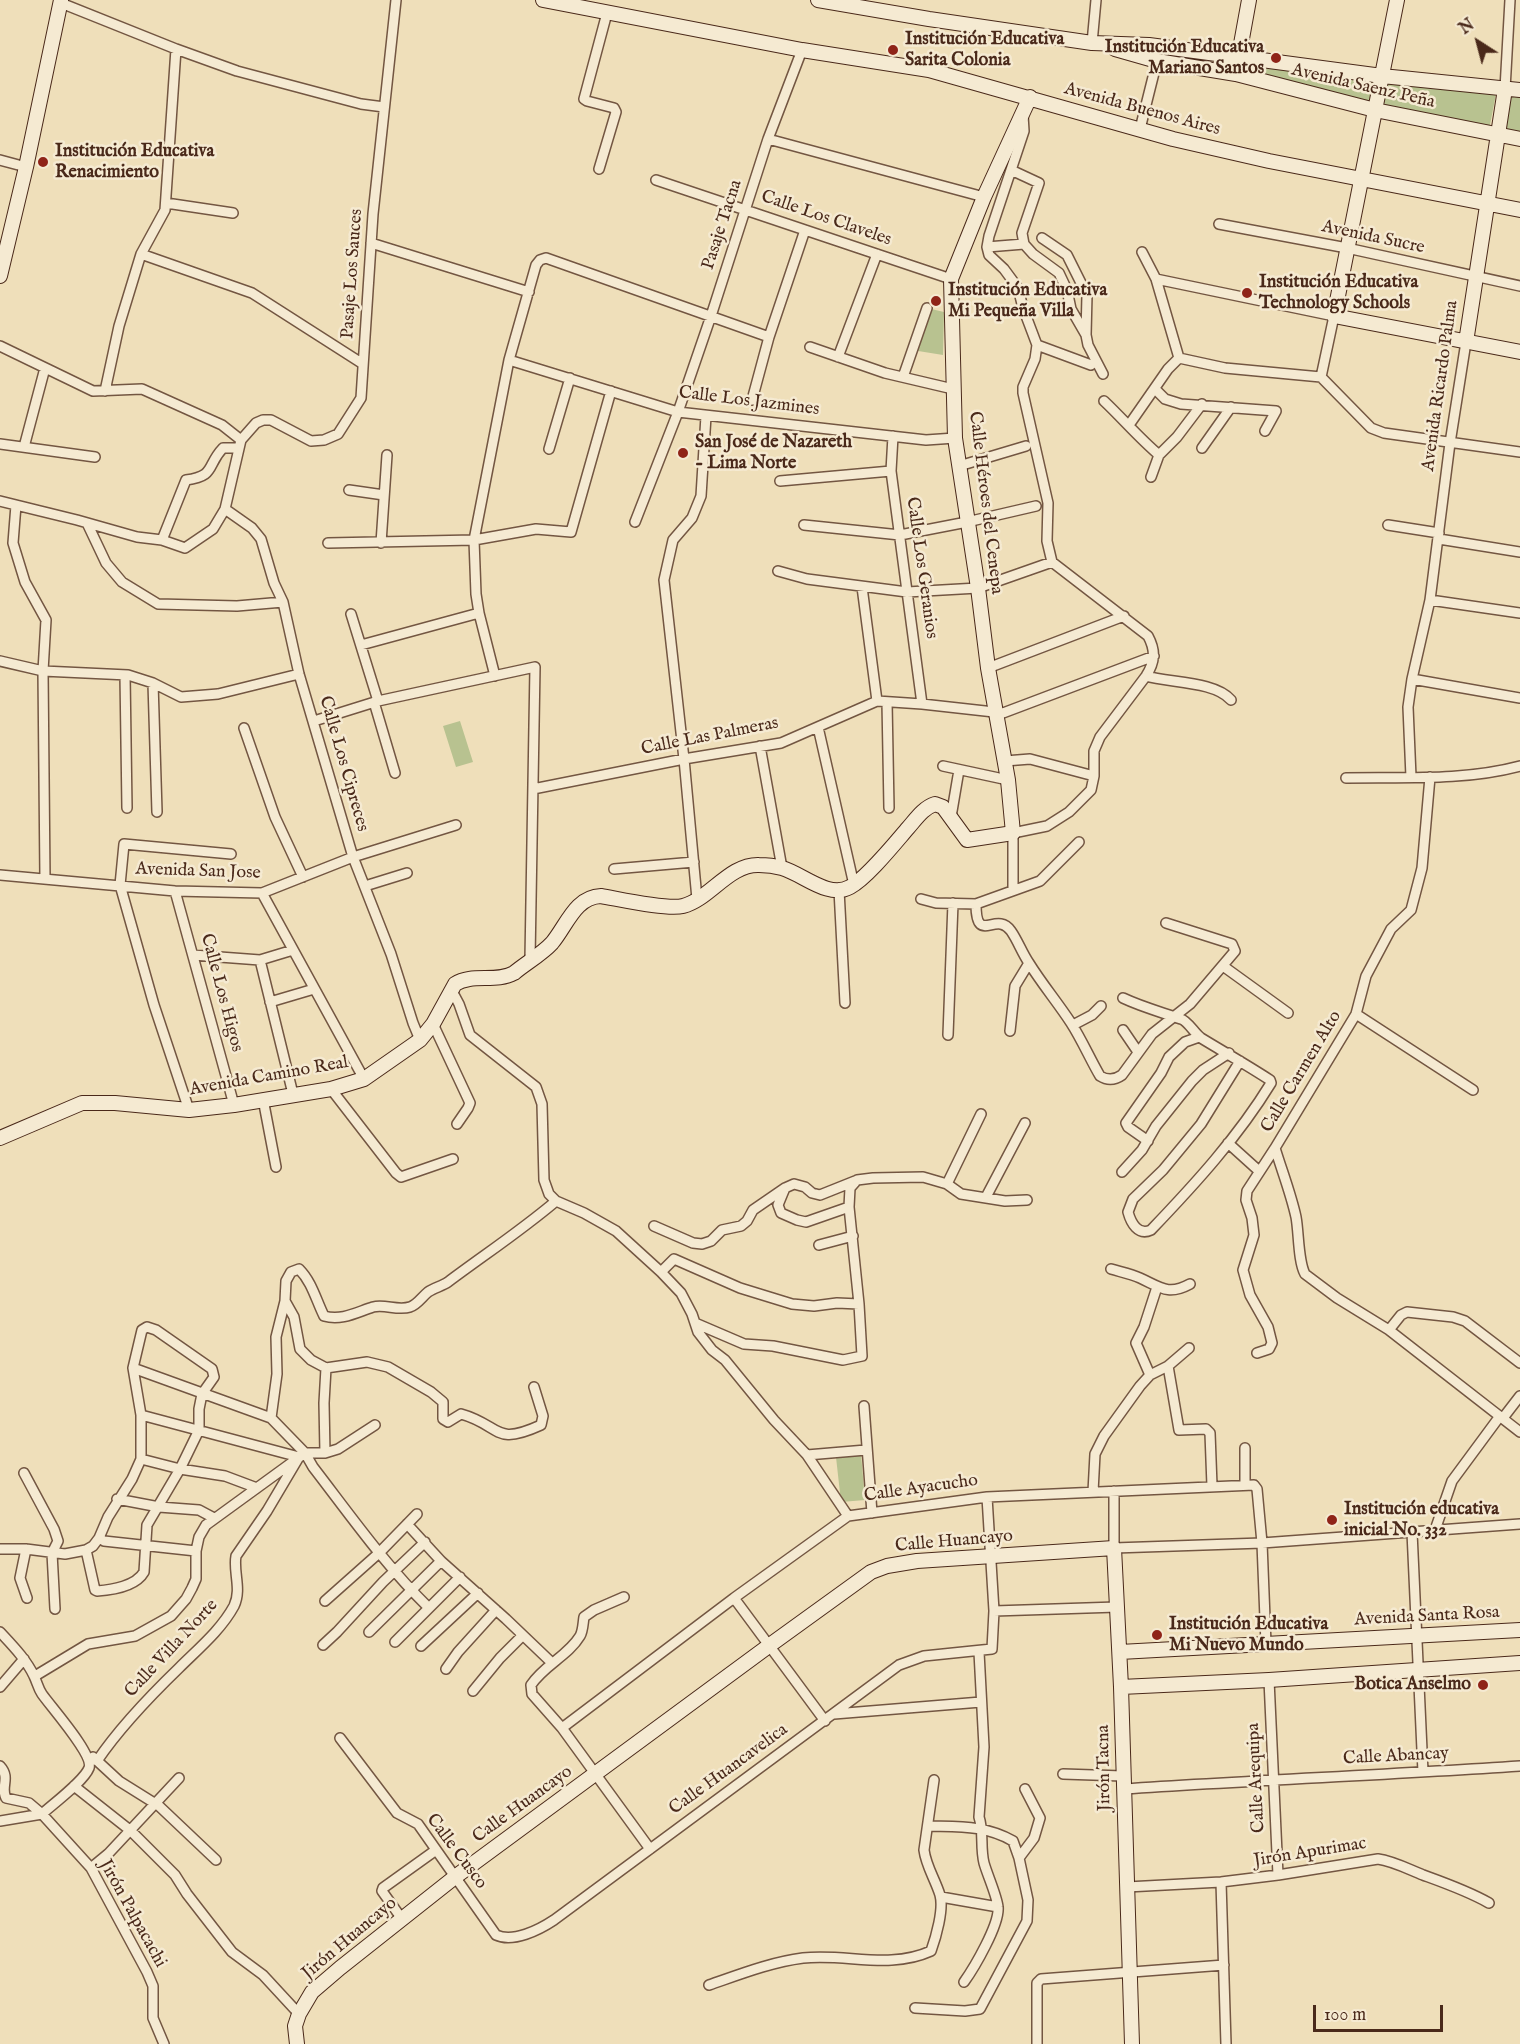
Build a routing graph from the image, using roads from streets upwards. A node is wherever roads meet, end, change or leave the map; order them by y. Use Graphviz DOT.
graph roads {
  1 [pos="396,0"];
  2 [pos="818,0"];
  3 [pos="1096,0"];
  4 [pos="1249,0"];
  5 [pos="1397,0"];
  6 [pos="1510,0"];
  7 [pos="61,1"];
  8 [pos="549,1"];
  9 [pos="607,13"];
  10 [pos="1092,43"];
  11 [pos="176,49"];
  12 [pos="802,50"];
  13 [pos="1239,57"];
  14 [pos="1157,60"];
  15 [pos="1236,74"];
  16 [pos="1382,76"];
  17 [pos="1505,89"];
  18 [pos="1520,90"];
  19 [pos="1030,97"];
  20 [pos="384,107"];
  21 [pos="1375,110"];
  22 [pos="1022,113"];
  23 [pos="1140,129"];
  24 [pos="1498,135"];
  25 [pos="768,139"];
  26 [pos="1520,139"];
  27 [pos="0,160"];
  28 [pos="26,167"];
  29 [pos="599,169"];
  30 [pos="1011,170"];
  31 [pos="1361,179"];
  32 [pos="656,180"];
  33 [pos="984,197"];
  34 [pos="166,203"];
  35 [pos="1487,204"];
  36 [pos="745,209"];
  37 [pos="1520,210"];
  38 [pos="233,213"];
  39 [pos="1219,224"];
  40 [pos="805,230"];
  41 [pos="1042,238"];
  42 [pos="371,243"];
  43 [pos="1024,244"];
  44 [pos="987,247"];
  45 [pos="1347,248"];
  46 [pos="1142,252"];
  47 [pos="877,254"];
  48 [pos="141,255"];
  49 [pos="0,276"];
  50 [pos="1476,277"];
  51 [pos="951,279"];
  52 [pos="1156,279"];
  53 [pos="1520,286"];
  54 [pos="529,292"];
  55 [pos="927,308"];
  56 [pos="711,316"];
  57 [pos="1334,316"];
  58 [pos="1086,335"];
  59 [pos="769,337"];
  60 [pos="1466,342"];
  61 [pos="1037,345"];
  62 [pos="0,346"];
  63 [pos="810,347"];
  64 [pos="1520,352"];
  65 [pos="838,357"];
  66 [pos="1179,358"];
  67 [pos="509,360"];
  68 [pos="363,364"];
  69 [pos="1091,365"];
  70 [pos="45,368"];
  71 [pos="1103,374"];
  72 [pos="903,377"];
  73 [pos="1321,377"];
  74 [pos="570,378"];
  75 [pos="953,389"];
  76 [pos="1155,389"];
  77 [pos="105,391"];
  78 [pos="611,391"];
  79 [pos="752,400"];
  80 [pos="1104,401"];
  81 [pos="1202,404"];
  82 [pos="1231,407"];
  83 [pos="678,412"];
  84 [pos="706,416"];
  85 [pos="1129,425"];
  86 [pos="1265,431"];
  87 [pos="893,436"];
  88 [pos="955,438"];
  89 [pos="1450,443"];
  90 [pos="0,444"];
  91 [pos="240,444"];
  92 [pos="1026,446"];
  93 [pos="24,447"];
  94 [pos="1202,448"];
  95 [pos="549,449"];
  96 [pos="1520,452"];
  97 [pos="387,455"];
  98 [pos="1159,455"];
  99 [pos="95,458"];
  100 [pos="958,466"];
  101 [pos="891,471"];
  102 [pos="1151,477"];
  103 [pos="780,481"];
  104 [pos="349,490"];
  105 [pos="384,495"];
  106 [pos="0,501"];
  107 [pos="16,505"];
  108 [pos="1036,506"];
  109 [pos="225,509"];
  110 [pos="635,522"];
  111 [pos="967,522"];
  112 [pos="87,523"];
  113 [pos="804,525"];
  114 [pos="1388,525"];
  115 [pos="900,535"];
  116 [pos="1439,536"];
  117 [pos="162,540"];
  118 [pos="474,540"];
  119 [pos="328,543"];
  120 [pos="381,543"];
  121 [pos="1520,552"];
  122 [pos="1052,562"];
  123 [pos="778,571"];
  124 [pos="862,586"];
  125 [pos="978,588"];
  126 [pos="907,592"];
  127 [pos="1430,600"];
  128 [pos="283,602"];
  129 [pos="479,613"];
  130 [pos="1520,613"];
  131 [pos="351,614"];
  132 [pos="1124,616"];
  133 [pos="361,645"];
  134 [pos="1154,656"];
  135 [pos="0,661"];
  136 [pos="988,668"];
  137 [pos="43,671"];
  138 [pos="299,674"];
  139 [pos="125,675"];
  140 [pos="495,676"];
  141 [pos="1146,676"];
  142 [pos="1412,679"];
  143 [pos="153,683"];
  144 [pos="1520,698"];
  145 [pos="1231,700"];
  146 [pos="376,701"];
  147 [pos="882,702"];
  148 [pos="922,704"];
  149 [pos="996,712"];
  150 [pos="315,721"];
  151 [pos="818,727"];
  152 [pos="244,728"];
  153 [pos="760,746"];
  154 [pos="684,759"];
  155 [pos="1005,760"];
  156 [pos="943,766"];
  157 [pos="1520,766"];
  158 [pos="959,770"];
  159 [pos="395,773"];
  160 [pos="1094,776"];
  161 [pos="1411,777"];
  162 [pos="1430,777"];
  163 [pos="1346,778"];
  164 [pos="1008,780"];
  165 [pos="533,789"];
  166 [pos="127,808"];
  167 [pos="889,808"];
  168 [pos="158,812"];
  169 [pos="951,817"];
  170 [pos="456,825"];
  171 [pos="1013,833"];
  172 [pos="1079,842"];
  173 [pos="231,854"];
  174 [pos="353,857"];
  175 [pos="693,862"];
  176 [pos="782,868"];
  177 [pos="614,869"];
  178 [pos="407,873"];
  179 [pos="0,875"];
  180 [pos="303,877"];
  181 [pos="45,879"];
  182 [pos="120,885"];
  183 [pos="854,885"];
  184 [pos="365,886"];
  185 [pos="839,890"];
  186 [pos="1013,890"];
  187 [pos="175,891"];
  188 [pos="262,893"];
  189 [pos="697,899"];
  190 [pos="921,899"];
  191 [pos="953,903"];
  192 [pos="976,904"];
  193 [pos="1166,923"];
  194 [pos="293,950"];
  195 [pos="193,955"];
  196 [pos="530,959"];
  197 [pos="260,960"];
  198 [pos="1029,963"];
  199 [pos="1223,966"];
  200 [pos="314,988"];
  201 [pos="451,989"];
  202 [pos="1123,998"];
  203 [pos="270,1002"];
  204 [pos="845,1003"];
  205 [pos="1101,1006"];
  206 [pos="1288,1013"];
  207 [pos="1356,1014"];
  208 [pos="1172,1017"];
  209 [pos="433,1024"];
  210 [pos="1072,1025"];
  211 [pos="1123,1030"];
  212 [pos="1010,1031"];
  213 [pos="948,1035"];
  214 [pos="1199,1037"];
  215 [pos="420,1040"];
  216 [pos="1138,1052"];
  217 [pos="1229,1053"];
  218 [pos="1240,1061"];
  219 [pos="364,1079"];
  220 [pos="331,1089"];
  221 [pos="1473,1090"];
  222 [pos="293,1094"];
  223 [pos="263,1100"];
  224 [pos="234,1105"];
  225 [pos="189,1110"];
  226 [pos="981,1114"];
  227 [pos="1025,1123"];
  228 [pos="457,1124"];
  229 [pos="0,1138"];
  230 [pos="1149,1141"];
  231 [pos="1228,1143"];
  232 [pos="1275,1148"];
  233 [pos="453,1159"];
  234 [pos="276,1167"];
  235 [pos="1259,1171"];
  236 [pos="1122,1173"];
  237 [pos="857,1180"];
  238 [pos="947,1184"];
  239 [pos="784,1188"];
  240 [pos="986,1197"];
  241 [pos="1027,1200"];
  242 [pos="556,1202"];
  243 [pos="849,1208"];
  244 [pos="654,1226"];
  245 [pos="853,1236"];
  246 [pos="819,1245"];
  247 [pos="1112,1269"];
  248 [pos="662,1272"];
  249 [pos="1190,1284"];
  250 [pos="1157,1287"];
  251 [pos="285,1301"];
  252 [pos="859,1304"];
  253 [pos="695,1323"];
  254 [pos="1389,1330"];
  255 [pos="1188,1348"];
  256 [pos="1257,1353"];
  257 [pos="1520,1363"];
  258 [pos="1168,1366"];
  259 [pos="133,1368"];
  260 [pos="326,1368"];
  261 [pos="1150,1375"];
  262 [pos="534,1387"];
  263 [pos="202,1394"];
  264 [pos="1520,1396"];
  265 [pos="864,1406"];
  266 [pos="141,1415"];
  267 [pos="1501,1417"];
  268 [pos="271,1418"];
  269 [pos="375,1425"];
  270 [pos="199,1430"];
  271 [pos="1520,1432"];
  272 [pos="1245,1448"];
  273 [pos="866,1450"];
  274 [pos="325,1453"];
  275 [pos="302,1455"];
  276 [pos="807,1455"];
  277 [pos="141,1459"];
  278 [pos="180,1469"];
  279 [pos="24,1473"];
  280 [pos="1245,1484"];
  281 [pos="1212,1486"];
  282 [pos="257,1488"];
  283 [pos="1114,1491"];
  284 [pos="1093,1492"];
  285 [pos="987,1497"];
  286 [pos="117,1499"];
  287 [pos="159,1507"];
  288 [pos="872,1513"];
  289 [pos="417,1514"];
  290 [pos="848,1516"];
  291 [pos="214,1518"];
  292 [pos="407,1524"];
  293 [pos="1520,1524"];
  294 [pos="1435,1530"];
  295 [pos="1412,1532"];
  296 [pos="99,1538"];
  297 [pos="425,1542"];
  298 [pos="1262,1543"];
  299 [pos="145,1545"];
  300 [pos="1114,1548"];
  301 [pos="0,1549"];
  302 [pos="26,1549"];
  303 [pos="86,1550"];
  304 [pos="196,1551"];
  305 [pos="52,1553"];
  306 [pos="379,1553"];
  307 [pos="991,1555"];
  308 [pos="441,1561"];
  309 [pos="395,1572"];
  310 [pos="460,1577"];
  311 [pos="411,1591"];
  312 [pos="477,1593"];
  313 [pos="624,1597"];
  314 [pos="27,1598"];
  315 [pos="734,1598"];
  316 [pos="325,1601"];
  317 [pos="1117,1606"];
  318 [pos="429,1608"];
  319 [pos="56,1609"];
  320 [pos="496,1610"];
  321 [pos="994,1611"];
  322 [pos="1520,1630"];
  323 [pos="0,1632"];
  324 [pos="369,1632"];
  325 [pos="1416,1635"];
  326 [pos="522,1636"];
  327 [pos="395,1642"];
  328 [pos="1266,1644"];
  329 [pos="323,1645"];
  330 [pos="770,1645"];
  331 [pos="422,1646"];
  332 [pos="979,1652"];
  333 [pos="1120,1652"];
  334 [pos="24,1659"];
  335 [pos="551,1662"];
  336 [pos="1520,1663"];
  337 [pos="446,1669"];
  338 [pos="1417,1669"];
  339 [pos="35,1676"];
  340 [pos="1269,1680"];
  341 [pos="0,1687"];
  342 [pos="1121,1687"];
  343 [pos="473,1692"];
  344 [pos="981,1702"];
  345 [pos="834,1714"];
  346 [pos="825,1720"];
  347 [pos="562,1728"];
  348 [pos="340,1738"];
  349 [pos="82,1747"];
  350 [pos="97,1761"];
  351 [pos="0,1766"];
  352 [pos="1520,1766"];
  353 [pos="1423,1772"];
  354 [pos="597,1773"];
  355 [pos="1063,1774"];
  356 [pos="179,1778"];
  357 [pos="1273,1779"];
  358 [pos="934,1780"];
  359 [pos="1124,1783"];
  360 [pos="74,1786"];
  361 [pos="1025,1789"];
  362 [pos="153,1804"];
  363 [pos="42,1814"];
  364 [pos="0,1821"];
  365 [pos="928,1826"];
  366 [pos="982,1828"];
  367 [pos="130,1832"];
  368 [pos="650,1849"];
  369 [pos="436,1850"];
  370 [pos="1019,1858"];
  371 [pos="216,1860"];
  372 [pos="90,1868"];
  373 [pos="1278,1875"];
  374 [pos="455,1877"];
  375 [pos="1221,1882"];
  376 [pos="1127,1887"];
  377 [pos="941,1898"];
  378 [pos="1489,1903"];
  379 [pos="998,1906"];
  380 [pos="402,1919"];
  381 [pos="496,1935"];
  382 [pos="1224,1965"];
  383 [pos="1130,1971"];
  384 [pos="964,1982"];
  385 [pos="709,1985"];
  386 [pos="915,2008"];
  387 [pos="299,2014"];
  388 [pos="165,2044"];
  389 [pos="297,2044"];
  390 [pos="1037,2044"];
  391 [pos="1132,2044"];
  392 [pos="1226,2044"];
  1 -- 20 [label="street, Pasaje Los Sauces"];
  2 -- 10 [label="street, Avenida Saenz Peña"];
  3 -- 10 [label="street"];
  4 -- 13 [label="street"];
  5 -- 16 [label="street"];
  6 -- 17 [label="street, Avenida Ricardo Palma"];
  7 -- 11 [label="street"];
  7 -- 28 [label="street"];
  8 -- 9 [label="street, Avenida Buenos Aires"];
  9 -- 12 [label="street, Avenida Buenos Aires"];
  9 -- 29 [label="street"];
  10 -- 13 [label="street, Avenida Saenz Peña"];
  10 -- 14 [label="street, Avenida Saenz Peña"];
  11 -- 20 [label="street"];
  11 -- 34 [label="street"];
  12 -- 19 [label="street, Avenida Buenos Aires"];
  12 -- 25 [label="street, Pasaje Tacna"];
  13 -- 15 [label="street"];
  13 -- 16 [label="street, Avenida Saenz Peña"];
  14 -- 15 [label="street, Avenida Saenz Peña"];
  14 -- 23 [label="street"];
  15 -- 21 [label="street, Avenida Saenz Peña"];
  16 -- 17 [label="street, Avenida Saenz Peña"];
  16 -- 21 [label="street"];
  17 -- 18 [label="street, Avenida Saenz Peña"];
  17 -- 24 [label="street, Avenida Ricardo Palma"];
  19 -- 22 [label="street, Calle Héroes del Cenepa"];
  19 -- 23 [label="street, Avenida Buenos Aires"];
  20 -- 42 [label="street, Pasaje Los Sauces"];
  21 -- 24 [label="street, Avenida Saenz Peña"];
  21 -- 31 [label="street"];
  22 -- 30 [label="street"];
  22 -- 33 [label="street, Calle Héroes del Cenepa"];
  23 -- 31 [label="street, Avenida Buenos Aires"];
  24 -- 26 [label="street, Avenida Saenz Peña"];
  24 -- 35 [label="street, Avenida Ricardo Palma"];
  25 -- 33 [label="street"];
  25 -- 36 [label="street, Pasaje Tacna"];
  27 -- 28 [label="street"];
  28 -- 49 [label="street"];
  30 -- 43 [label="street"];
  30 -- 44 [label="street"];
  31 -- 35 [label="street, Avenida Buenos Aires"];
  31 -- 45 [label="street"];
  32 -- 36 [label="street, Calle Los Claveles"];
  33 -- 51 [label="street, Calle Héroes del Cenepa"];
  34 -- 38 [label="street"];
  34 -- 48 [label="street"];
  35 -- 37 [label="street, Avenida Buenos Aires"];
  35 -- 50 [label="street, Avenida Ricardo Palma"];
  36 -- 40 [label="street, Calle Los Claveles"];
  36 -- 56 [label="street, Pasaje Tacna"];
  39 -- 45 [label="street, Avenida Sucre"];
  40 -- 47 [label="street, Calle Los Claveles"];
  40 -- 59 [label="street"];
  41 -- 58 [label="street"];
  42 -- 54 [label="street"];
  42 -- 68 [label="street, Pasaje Los Sauces"];
  43 -- 44 [label="street"];
  43 -- 58 [label="street"];
  44 -- 61 [label="street"];
  45 -- 50 [label="street, Avenida Sucre"];
  45 -- 57 [label="street"];
  46 -- 52 [label="street"];
  47 -- 51 [label="street, Calle Los Claveles"];
  47 -- 65 [label="street"];
  48 -- 68 [label="street"];
  48 -- 77 [label="street"];
  50 -- 53 [label="street, Avenida Sucre"];
  50 -- 60 [label="street, Avenida Ricardo Palma"];
  51 -- 75 [label="street, Calle Héroes del Cenepa"];
  52 -- 57 [label="street"];
  52 -- 66 [label="street"];
  54 -- 56 [label="street"];
  54 -- 67 [label="street"];
  55 -- 72 [label="street"];
  56 -- 59 [label="street"];
  56 -- 83 [label="street, Pasaje Tacna"];
  57 -- 60 [label="street"];
  57 -- 73 [label="street"];
  58 -- 71 [label="street"];
  59 -- 79 [label="street"];
  60 -- 64 [label="street"];
  60 -- 89 [label="street, Avenida Ricardo Palma"];
  61 -- 69 [label="street"];
  61 -- 122 [label="street"];
  62 -- 70 [label="street"];
  63 -- 65 [label="street"];
  65 -- 72 [label="street"];
  66 -- 73 [label="street"];
  66 -- 76 [label="street"];
  67 -- 74 [label="street, Calle Los Jazmines"];
  67 -- 118 [label="street"];
  68 -- 91 [label="street, Pasaje Los Sauces"];
  70 -- 77 [label="street"];
  70 -- 93 [label="street"];
  72 -- 75 [label="street"];
  73 -- 89 [label="street"];
  74 -- 78 [label="street, Calle Los Jazmines"];
  74 -- 95 [label="street"];
  75 -- 88 [label="street, Calle Héroes del Cenepa"];
  76 -- 81 [label="street"];
  76 -- 85 [label="street"];
  77 -- 91 [label="street"];
  78 -- 83 [label="street, Calle Los Jazmines"];
  78 -- 118 [label="street"];
  80 -- 85 [label="street"];
  81 -- 82 [label="street"];
  81 -- 98 [label="street"];
  82 -- 86 [label="street"];
  82 -- 94 [label="street"];
  83 -- 84 [label="street, Calle Los Jazmines"];
  83 -- 110 [label="street, Pasaje Tacna"];
  84 -- 87 [label="street, Calle Los Jazmines"];
  84 -- 154 [label="street"];
  85 -- 98 [label="street"];
  87 -- 88 [label="street, Calle Los Jazmines"];
  87 -- 101 [label="street, Calle Los Geranios"];
  88 -- 100 [label="street, Calle Héroes del Cenepa"];
  89 -- 96 [label="street"];
  89 -- 116 [label="street, Avenida Ricardo Palma"];
  90 -- 93 [label="street"];
  91 -- 109 [label="street"];
  91 -- 117 [label="street"];
  92 -- 100 [label="street"];
  93 -- 99 [label="street"];
  97 -- 105 [label="street"];
  98 -- 102 [label="street"];
  100 -- 111 [label="street, Calle Héroes del Cenepa"];
  101 -- 103 [label="street"];
  101 -- 115 [label="street, Calle Los Geranios"];
  104 -- 105 [label="street"];
  105 -- 120 [label="street"];
  106 -- 107 [label="street"];
  107 -- 112 [label="street"];
  107 -- 137 [label="street"];
  108 -- 111 [label="street"];
  109 -- 117 [label="street"];
  109 -- 128 [label="street, Calle Los Cipreces"];
  111 -- 115 [label="street"];
  111 -- 125 [label="street, Calle Héroes del Cenepa"];
  112 -- 117 [label="street"];
  112 -- 128 [label="street"];
  113 -- 115 [label="street"];
  114 -- 116 [label="street"];
  115 -- 126 [label="street, Calle Los Geranios"];
  116 -- 121 [label="street"];
  116 -- 127 [label="street, Avenida Ricardo Palma"];
  118 -- 120 [label="street"];
  118 -- 129 [label="street"];
  119 -- 120 [label="street"];
  122 -- 125 [label="street"];
  122 -- 132 [label="street"];
  123 -- 124 [label="street"];
  124 -- 126 [label="street"];
  124 -- 147 [label="street"];
  125 -- 126 [label="street"];
  125 -- 136 [label="street, Calle Héroes del Cenepa"];
  126 -- 148 [label="street, Calle Los Geranios"];
  127 -- 130 [label="street"];
  127 -- 142 [label="street, Avenida Ricardo Palma"];
  128 -- 138 [label="street, Calle Los Cipreces"];
  129 -- 133 [label="street"];
  129 -- 140 [label="street"];
  131 -- 133 [label="street"];
  132 -- 134 [label="street"];
  132 -- 136 [label="street"];
  133 -- 146 [label="street"];
  134 -- 141 [label="street"];
  134 -- 149 [label="street"];
  135 -- 137 [label="street"];
  136 -- 149 [label="street, Calle Héroes del Cenepa"];
  137 -- 139 [label="street"];
  137 -- 181 [label="street"];
  138 -- 143 [label="street"];
  138 -- 150 [label="street, Calle Los Cipreces"];
  139 -- 143 [label="street"];
  139 -- 166 [label="street"];
  140 -- 146 [label="street"];
  140 -- 165 [label="street"];
  141 -- 145 [label="street"];
  141 -- 160 [label="street"];
  142 -- 144 [label="street"];
  142 -- 161 [label="street, Avenida Ricardo Palma"];
  143 -- 168 [label="street"];
  146 -- 150 [label="street"];
  146 -- 159 [label="street"];
  147 -- 148 [label="street, Calle Las Palmeras"];
  147 -- 151 [label="street, Calle Las Palmeras"];
  147 -- 167 [label="street"];
  148 -- 149 [label="street, Calle Las Palmeras"];
  149 -- 155 [label="street, Calle Héroes del Cenepa"];
  150 -- 174 [label="street, Calle Los Cipreces"];
  151 -- 153 [label="street, Calle Las Palmeras"];
  151 -- 183 [label="street"];
  152 -- 180 [label="street"];
  153 -- 154 [label="street, Calle Las Palmeras"];
  153 -- 176 [label="street"];
  154 -- 165 [label="street, Calle Las Palmeras"];
  154 -- 175 [label="street"];
  155 -- 160 [label="street"];
  155 -- 164 [label="street, Calle Héroes del Cenepa"];
  156 -- 158 [label="street"];
  157 -- 162 [label="street"];
  158 -- 164 [label="street"];
  158 -- 169 [label="street"];
  160 -- 171 [label="street"];
  161 -- 162 [label="street"];
  161 -- 163 [label="street"];
  162 -- 207 [label="street, Calle Carmen Alto"];
  164 -- 171 [label="street, Calle Héroes del Cenepa"];
  165 -- 196 [label="street"];
  169 -- 171 [label="street"];
  169 -- 183 [label="street"];
  170 -- 174 [label="street, Avenida San Jose"];
  171 -- 186 [label="street, Calle Héroes del Cenepa"];
  172 -- 186 [label="street"];
  173 -- 182 [label="street"];
  174 -- 180 [label="street, Avenida San Jose"];
  174 -- 184 [label="street, Calle Los Cipreces"];
  175 -- 177 [label="street"];
  175 -- 189 [label="street"];
  176 -- 185 [label="street"];
  176 -- 189 [label="street"];
  178 -- 184 [label="street"];
  179 -- 181 [label="street, Avenida San Jose"];
  180 -- 188 [label="street, Avenida San Jose"];
  181 -- 182 [label="street, Avenida San Jose"];
  182 -- 187 [label="street, Avenida San Jose"];
  182 -- 225 [label="street"];
  183 -- 185 [label="street"];
  184 -- 215 [label="street, Calle Los Cipreces"];
  185 -- 204 [label="street"];
  186 -- 192 [label="street"];
  187 -- 188 [label="street, Avenida San Jose"];
  187 -- 195 [label="street, Calle Los Higos"];
  188 -- 194 [label="street"];
  189 -- 196 [label="street"];
  190 -- 191 [label="street"];
  191 -- 192 [label="street"];
  191 -- 213 [label="street"];
  192 -- 198 [label="street"];
  193 -- 199 [label="street"];
  194 -- 197 [label="street"];
  194 -- 200 [label="street"];
  195 -- 197 [label="street"];
  195 -- 224 [label="street, Calle Los Higos"];
  196 -- 201 [label="street"];
  197 -- 203 [label="street"];
  198 -- 210 [label="street"];
  198 -- 212 [label="street"];
  199 -- 206 [label="street"];
  199 -- 208 [label="street"];
  200 -- 203 [label="street"];
  200 -- 219 [label="street"];
  201 -- 209 [label="street, Avenida Camino Real"];
  201 -- 242 [label="street"];
  202 -- 208 [label="street"];
  203 -- 222 [label="street"];
  205 -- 210 [label="street"];
  207 -- 221 [label="street"];
  207 -- 232 [label="street, Calle Carmen Alto"];
  208 -- 214 [label="street"];
  208 -- 216 [label="street"];
  209 -- 215 [label="street, Avenida Camino Real"];
  209 -- 228 [label="street"];
  210 -- 216 [label="street"];
  211 -- 216 [label="street"];
  214 -- 217 [label="street"];
  214 -- 230 [label="street"];
  215 -- 219 [label="street, Avenida Camino Real"];
  217 -- 218 [label="street"];
  217 -- 230 [label="street"];
  218 -- 231 [label="street"];
  218 -- 231 [label="street"];
  219 -- 220 [label="street, Avenida Camino Real"];
  220 -- 222 [label="street, Avenida Camino Real"];
  220 -- 233 [label="street"];
  222 -- 223 [label="street, Avenida Camino Real"];
  223 -- 224 [label="street, Avenida Camino Real"];
  223 -- 234 [label="street"];
  224 -- 225 [label="street, Avenida Camino Real"];
  225 -- 229 [label="street, Avenida Camino Real"];
  226 -- 238 [label="street"];
  227 -- 240 [label="street"];
  230 -- 236 [label="street"];
  231 -- 235 [label="street"];
  232 -- 235 [label="street"];
  232 -- 254 [label="street, Calle Carmen Alto"];
  235 -- 256 [label="street"];
  237 -- 238 [label="street"];
  237 -- 239 [label="street"];
  237 -- 243 [label="street"];
  238 -- 240 [label="street"];
  239 -- 243 [label="street"];
  239 -- 244 [label="street"];
  240 -- 241 [label="street"];
  242 -- 248 [label="street"];
  242 -- 251 [label="street"];
  243 -- 245 [label="street"];
  245 -- 246 [label="street"];
  245 -- 252 [label="street"];
  247 -- 250 [label="street"];
  248 -- 252 [label="street"];
  248 -- 253 [label="street"];
  249 -- 250 [label="street"];
  250 -- 261 [label="street"];
  251 -- 260 [label="street"];
  251 -- 268 [label="street"];
  252 -- 253 [label="street"];
  253 -- 276 [label="street"];
  254 -- 257 [label="street"];
  254 -- 267 [label="street, Calle Carmen Alto"];
  255 -- 258 [label="street"];
  258 -- 261 [label="street"];
  258 -- 281 [label="street"];
  259 -- 263 [label="street"];
  259 -- 263 [label="street"];
  259 -- 266 [label="street"];
  260 -- 262 [label="street"];
  260 -- 274 [label="street"];
  261 -- 284 [label="street"];
  263 -- 268 [label="street"];
  263 -- 270 [label="street"];
  264 -- 267 [label="street"];
  265 -- 273 [label="street"];
  266 -- 270 [label="street"];
  266 -- 277 [label="street"];
  267 -- 271 [label="street, Calle Carmen Alto"];
  267 -- 294 [label="street"];
  268 -- 275 [label="street"];
  269 -- 274 [label="street"];
  270 -- 275 [label="street"];
  270 -- 278 [label="street"];
  272 -- 280 [label="street"];
  273 -- 276 [label="street"];
  273 -- 288 [label="street"];
  274 -- 275 [label="street"];
  275 -- 282 [label="street"];
  275 -- 306 [label="street"];
  275 -- 350 [label="street, Calle Villa Norte"];
  276 -- 290 [label="street"];
  277 -- 278 [label="street"];
  277 -- 286 [label="street"];
  278 -- 282 [label="street"];
  278 -- 287 [label="street"];
  279 -- 305 [label="street"];
  280 -- 281 [label="street, Calle Ayacucho"];
  280 -- 298 [label="street"];
  281 -- 283 [label="street, Calle Ayacucho"];
  282 -- 291 [label="street"];
  283 -- 284 [label="street, Calle Ayacucho"];
  283 -- 300 [label="street, Jirón Tacna"];
  284 -- 285 [label="street, Calle Ayacucho"];
  285 -- 288 [label="street, Calle Ayacucho"];
  285 -- 307 [label="street"];
  286 -- 287 [label="street"];
  286 -- 296 [label="street"];
  287 -- 291 [label="street"];
  287 -- 299 [label="street"];
  288 -- 290 [label="street, Calle Ayacucho"];
  289 -- 292 [label="street"];
  290 -- 315 [label="street, Calle Ayacucho"];
  291 -- 304 [label="street"];
  292 -- 297 [label="street"];
  292 -- 306 [label="street"];
  293 -- 294 [label="street, Calle Huancayo"];
  294 -- 295 [label="street, Calle Huancayo"];
  295 -- 298 [label="street, Calle Huancayo"];
  295 -- 325 [label="street"];
  296 -- 299 [label="street"];
  296 -- 303 [label="street"];
  297 -- 308 [label="street"];
  297 -- 309 [label="street"];
  298 -- 300 [label="street, Calle Huancayo"];
  298 -- 328 [label="street"];
  299 -- 303 [label="street"];
  299 -- 304 [label="street"];
  300 -- 307 [label="street, Calle Huancayo"];
  300 -- 317 [label="street, Jirón Tacna"];
  301 -- 302 [label="street"];
  302 -- 305 [label="street"];
  302 -- 314 [label="street"];
  303 -- 305 [label="street"];
  304 -- 339 [label="street"];
  305 -- 319 [label="street"];
  306 -- 309 [label="street"];
  306 -- 316 [label="street"];
  307 -- 321 [label="street"];
  307 -- 330 [label="street, Calle Huancayo"];
  308 -- 310 [label="street"];
  308 -- 311 [label="street"];
  309 -- 311 [label="street"];
  309 -- 329 [label="street"];
  310 -- 312 [label="street"];
  310 -- 318 [label="street"];
  311 -- 318 [label="street"];
  311 -- 324 [label="street"];
  312 -- 320 [label="street"];
  312 -- 331 [label="street"];
  313 -- 335 [label="street"];
  315 -- 330 [label="street"];
  315 -- 347 [label="street, Calle Ayacucho"];
  317 -- 321 [label="street"];
  317 -- 333 [label="street, Jirón Tacna"];
  318 -- 327 [label="street"];
  320 -- 326 [label="street"];
  320 -- 337 [label="street"];
  321 -- 332 [label="street, Calle Huancavelica"];
  322 -- 325 [label="street, Avenida Santa Rosa"];
  323 -- 334 [label="street"];
  325 -- 328 [label="street, Avenida Santa Rosa"];
  325 -- 338 [label="street"];
  326 -- 335 [label="street"];
  326 -- 343 [label="street"];
  328 -- 333 [label="street, Avenida Santa Rosa"];
  330 -- 346 [label="street"];
  330 -- 354 [label="street, Calle Huancayo"];
  332 -- 344 [label="street"];
  332 -- 345 [label="street, Calle Huancavelica"];
  333 -- 342 [label="street, Jirón Tacna"];
  334 -- 339 [label="street"];
  334 -- 341 [label="street"];
  335 -- 347 [label="street"];
  336 -- 338 [label="street"];
  338 -- 340 [label="street"];
  338 -- 353 [label="street"];
  339 -- 349 [label="street"];
  340 -- 342 [label="street"];
  340 -- 357 [label="street, Calle Arequipa"];
  342 -- 359 [label="street, Jirón Tacna"];
  344 -- 345 [label="street"];
  344 -- 366 [label="street"];
  345 -- 346 [label="street, Calle Huancavelica"];
  346 -- 368 [label="street, Calle Huancavelica"];
  347 -- 354 [label="street"];
  348 -- 369 [label="street, Calle Cusco"];
  349 -- 350 [label="street"];
  349 -- 360 [label="street"];
  350 -- 362 [label="street"];
  351 -- 363 [label="street"];
  352 -- 353 [label="street, Calle Abancay"];
  353 -- 357 [label="street, Calle Abancay"];
  354 -- 368 [label="street"];
  354 -- 374 [label="street, Calle Huancayo"];
  355 -- 359 [label="street, Calle Abancay"];
  356 -- 362 [label="street"];
  357 -- 359 [label="street, Calle Abancay"];
  357 -- 373 [label="street, Calle Arequipa"];
  358 -- 365 [label="street"];
  359 -- 376 [label="street, Jirón Tacna"];
  360 -- 363 [label="street"];
  360 -- 367 [label="street"];
  361 -- 370 [label="street"];
  362 -- 367 [label="street"];
  362 -- 371 [label="street"];
  363 -- 364 [label="street"];
  363 -- 372 [label="street, Jirón Palpacachi"];
  365 -- 366 [label="street"];
  365 -- 377 [label="street"];
  366 -- 370 [label="street"];
  366 -- 379 [label="street"];
  367 -- 372 [label="street"];
  367 -- 387 [label="street"];
  368 -- 381 [label="street, Calle Huancavelica"];
  369 -- 374 [label="street, Calle Cusco"];
  369 -- 380 [label="street"];
  370 -- 386 [label="street"];
  372 -- 388 [label="street, Jirón Palpacachi"];
  373 -- 375 [label="street, Jirón Apurimac"];
  373 -- 378 [label="street, Jirón Apurimac"];
  374 -- 380 [label="street, Jirón Huancayo"];
  374 -- 381 [label="street, Calle Cusco"];
  375 -- 376 [label="street, Jirón Apurimac"];
  375 -- 382 [label="street"];
  376 -- 383 [label="street, Jirón Tacna"];
  377 -- 379 [label="street"];
  377 -- 385 [label="street"];
  379 -- 384 [label="street"];
  380 -- 387 [label="street, Jirón Huancayo"];
  382 -- 383 [label="street"];
  382 -- 392 [label="street"];
  383 -- 390 [label="street"];
  383 -- 391 [label="street, Jirón Tacna"];
  387 -- 389 [label="street, Jirón Huancayo"];
}
